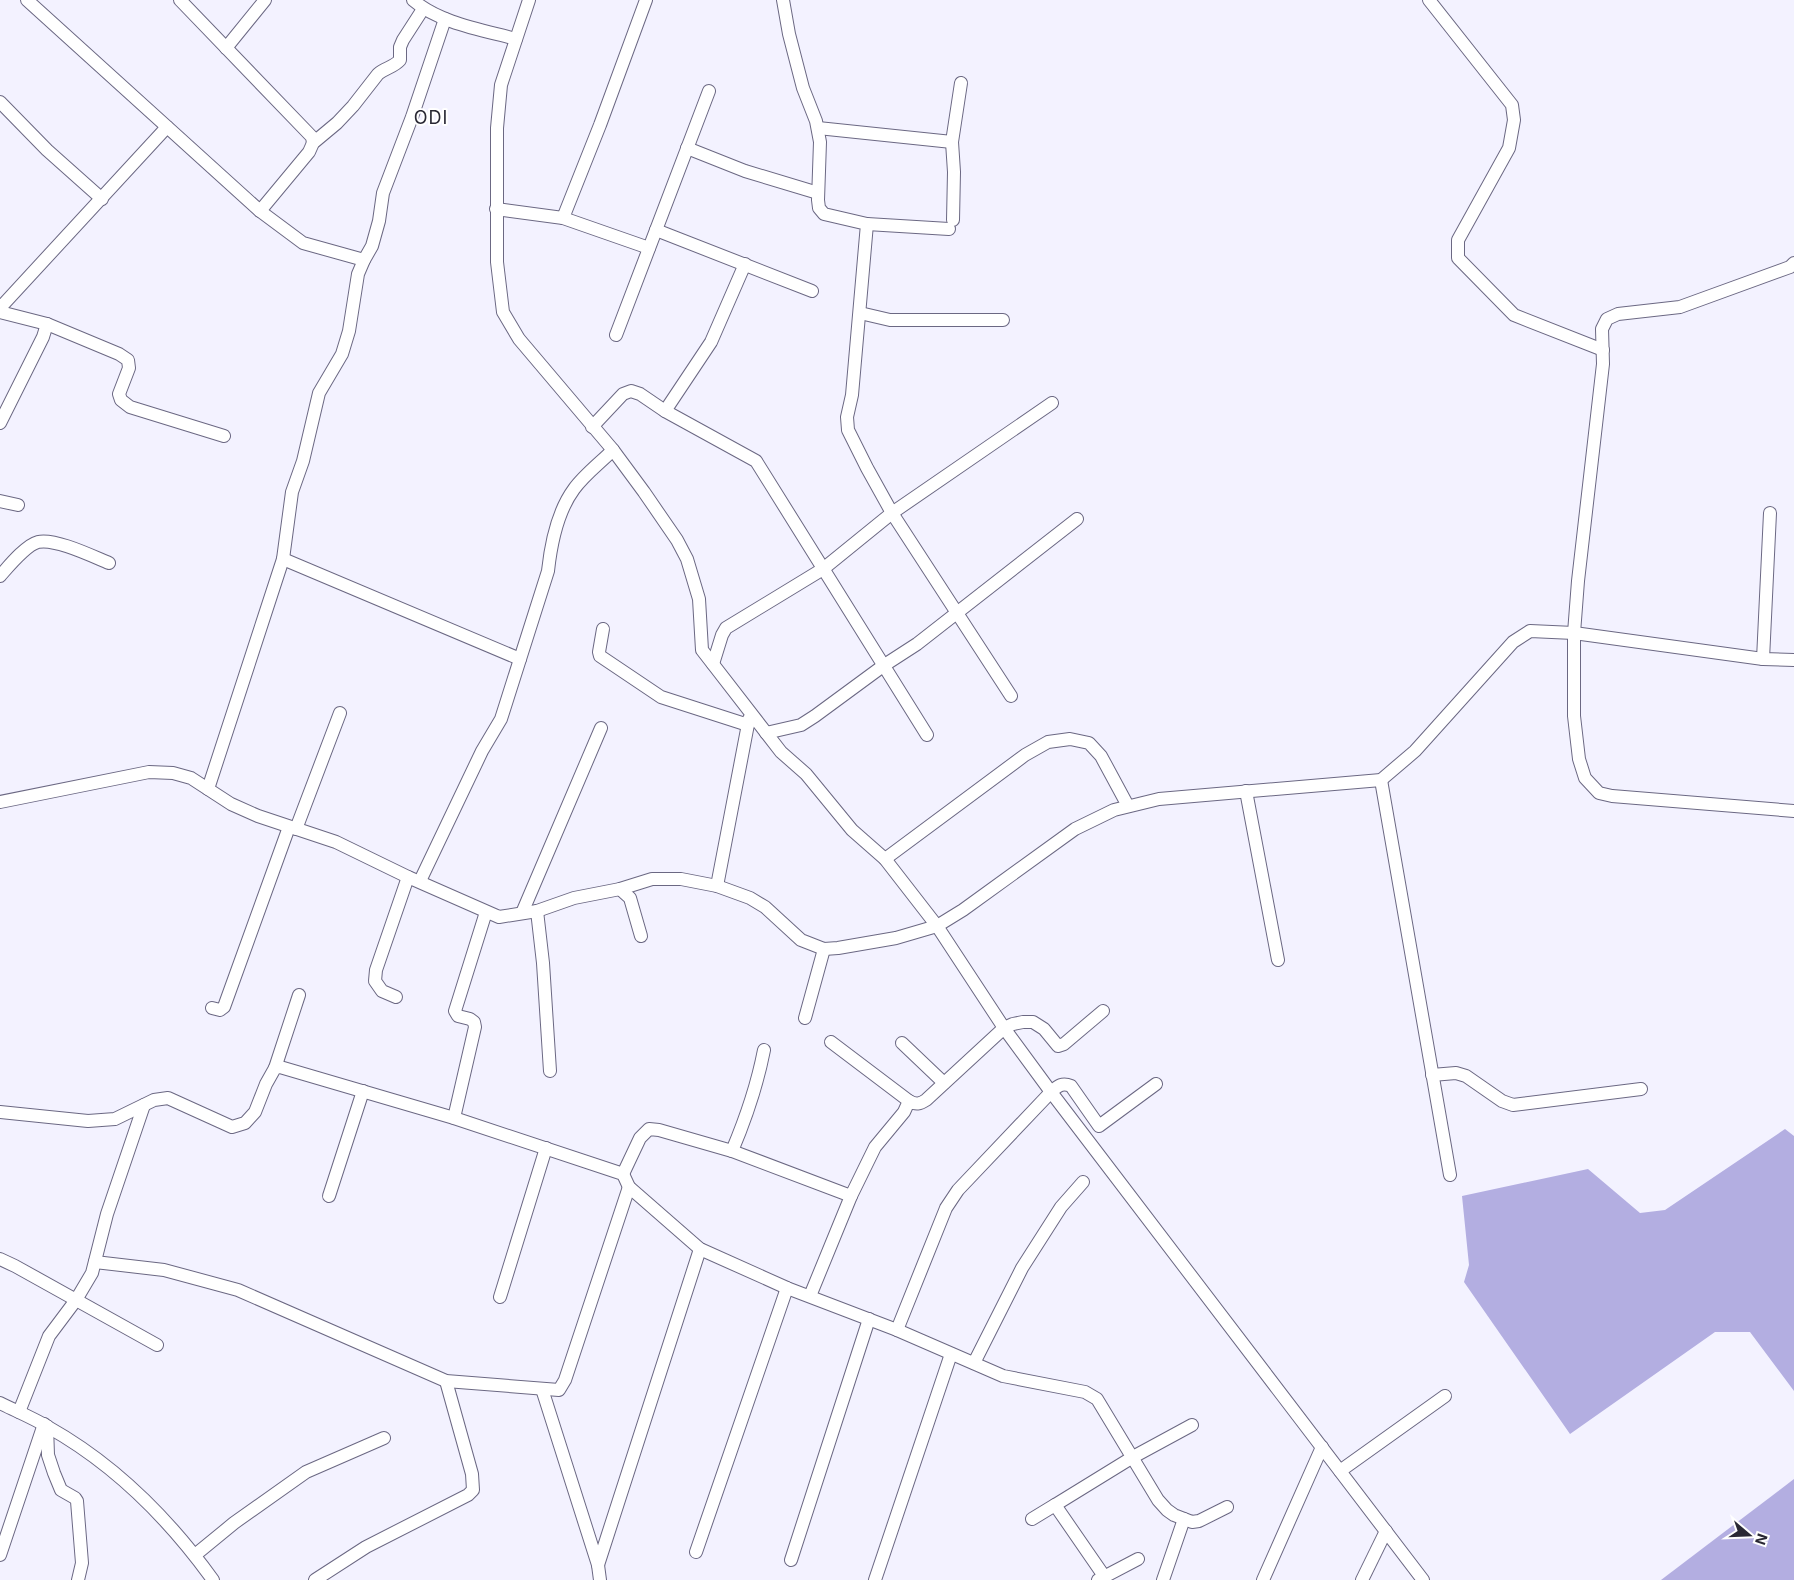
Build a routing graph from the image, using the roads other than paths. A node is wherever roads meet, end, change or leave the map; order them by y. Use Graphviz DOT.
graph roads {
  1 [pos="27,0"];
  2 [pos="180,0"];
  3 [pos="265,0"];
  4 [pos="413,0"];
  5 [pos="528,0"];
  6 [pos="646,0"];
  7 [pos="784,0"];
  8 [pos="1429,0"];
  9 [pos="424,9"];
  10 [pos="445,19"];
  11 [pos="516,40"];
  12 [pos="226,48"];
  13 [pos="961,83"];
  14 [pos="709,91"];
  15 [pos="0,102"];
  16 [pos="167,127"];
  17 [pos="818,128"];
  18 [pos="952,142"];
  19 [pos="313,143"];
  20 [pos="687,148"];
  21 [pos="818,193"];
  22 [pos="102,199"];
  23 [pos="496,208"];
  24 [pos="260,211"];
  25 [pos="563,218"];
  26 [pos="867,224"];
  27 [pos="656,230"];
  28 [pos="649,248"];
  29 [pos="364,260"];
  30 [pos="1794,263"];
  31 [pos="744,264"];
  32 [pos="812,291"];
  33 [pos="0,308"];
  34 [pos="0,312"];
  35 [pos="860,314"];
  36 [pos="1003,320"];
  37 [pos="46,324"];
  38 [pos="616,335"];
  39 [pos="1603,350"];
  40 [pos="1052,403"];
  41 [pos="665,410"];
  42 [pos="0,423"];
  43 [pos="592,427"];
  44 [pos="224,436"];
  45 [pos="613,450"];
  46 [pos="0,501"];
  47 [pos="18,506"];
  48 [pos="892,513"];
  49 [pos="1770,514"];
  50 [pos="1077,519"];
  51 [pos="283,559"];
  52 [pos="109,563"];
  53 [pos="823,569"];
  54 [pos="0,576"];
  55 [pos="957,614"];
  56 [pos="603,629"];
  57 [pos="1574,633"];
  58 [pos="520,659"];
  59 [pos="1763,659"];
  60 [pos="1794,660"];
  61 [pos="713,664"];
  62 [pos="883,666"];
  63 [pos="1011,696"];
  64 [pos="340,713"];
  65 [pos="749,719"];
  66 [pos="601,728"];
  67 [pos="766,733"];
  68 [pos="927,735"];
  69 [pos="1381,780"];
  70 [pos="208,788"];
  71 [pos="1246,792"];
  72 [pos="0,802"];
  73 [pos="1128,806"];
  74 [pos="1794,811"];
  75 [pos="292,828"];
  76 [pos="884,859"];
  77 [pos="414,879"];
  78 [pos="717,886"];
  79 [pos="620,888"];
  80 [pos="537,911"];
  81 [pos="486,912"];
  82 [pos="522,913"];
  83 [pos="937,926"];
  84 [pos="641,936"];
  85 [pos="824,949"];
  86 [pos="1278,960"];
  87 [pos="299,995"];
  88 [pos="396,997"];
  89 [pos="212,1008"];
  90 [pos="1103,1010"];
  91 [pos="805,1018"];
  92 [pos="1004,1028"];
  93 [pos="832,1042"];
  94 [pos="902,1043"];
  95 [pos="764,1050"];
  96 [pos="275,1068"];
  97 [pos="550,1071"];
  98 [pos="1432,1075"];
  99 [pos="944,1083"];
  100 [pos="1156,1084"];
  101 [pos="1641,1089"];
  102 [pos="363,1091"];
  103 [pos="1051,1092"];
  104 [pos="909,1101"];
  105 [pos="144,1106"];
  106 [pos="0,1112"];
  107 [pos="454,1118"];
  108 [pos="546,1148"];
  109 [pos="732,1151"];
  110 [pos="623,1174"];
  111 [pos="1450,1175"];
  112 [pos="1083,1182"];
  113 [pos="629,1188"];
  114 [pos="329,1196"];
  115 [pos="851,1196"];
  116 [pos="700,1249"];
  117 [pos="0,1260"];
  118 [pos="95,1262"];
  119 [pos="787,1288"];
  120 [pos="810,1296"];
  121 [pos="500,1297"];
  122 [pos="76,1300"];
  123 [pos="869,1319"];
  124 [pos="897,1330"];
  125 [pos="158,1345"];
  126 [pos="951,1354"];
  127 [pos="974,1363"];
  128 [pos="446,1381"];
  129 [pos="542,1389"];
  130 [pos="1445,1396"];
  131 [pos="0,1402"];
  132 [pos="19,1412"];
  133 [pos="45,1425"];
  134 [pos="1192,1425"];
  135 [pos="384,1438"];
  136 [pos="1322,1447"];
  137 [pos="1133,1457"];
  138 [pos="1340,1471"];
  139 [pos="1054,1504"];
  140 [pos="1227,1507"];
  141 [pos="1184,1519"];
  142 [pos="1032,1520"];
  143 [pos="1386,1531"];
  144 [pos="696,1552"];
  145 [pos="195,1555"];
  146 [pos="0,1556"];
  147 [pos="1138,1559"];
  148 [pos="791,1560"];
  149 [pos="598,1565"];
  150 [pos="1101,1578"];
  151 [pos="78,1580"];
  152 [pos="213,1580"];
  153 [pos="315,1580"];
  154 [pos="600,1580"];
  155 [pos="875,1580"];
  156 [pos="1163,1580"];
  157 [pos="1263,1580"];
  158 [pos="1362,1580"];
  159 [pos="1423,1580"];
  1 -- 16 [label="street"];
  2 -- 12 [label="street"];
  3 -- 12 [label="street"];
  4 -- 9 [label="street"];
  5 -- 11 [label="street"];
  6 -- 25 [label="street"];
  7 -- 17 [label="street"];
  8 -- 39 [label="street"];
  9 -- 10 [label="street"];
  9 -- 19 [label="street"];
  10 -- 11 [label="street"];
  10 -- 29 [label="street"];
  11 -- 23 [label="street"];
  12 -- 19 [label="street"];
  13 -- 18 [label="street"];
  14 -- 20 [label="street"];
  15 -- 22 [label="street"];
  16 -- 22 [label="street"];
  16 -- 24 [label="street"];
  17 -- 18 [label="street"];
  17 -- 21 [label="street"];
  18 -- 26 [label="street"];
  19 -- 24 [label="street"];
  20 -- 21 [label="street"];
  20 -- 27 [label="street"];
  21 -- 26 [label="street"];
  22 -- 33 [label="street"];
  23 -- 25 [label="street"];
  23 -- 43 [label="street"];
  24 -- 29 [label="street"];
  25 -- 28 [label="street"];
  26 -- 35 [label="street"];
  27 -- 28 [label="street"];
  27 -- 31 [label="street"];
  28 -- 38 [label="street"];
  29 -- 51 [label="street"];
  30 -- 39 [label="street"];
  31 -- 32 [label="street"];
  31 -- 41 [label="street"];
  34 -- 37 [label="street"];
  35 -- 36 [label="street"];
  35 -- 48 [label="street"];
  37 -- 42 [label="street"];
  37 -- 44 [label="street"];
  39 -- 57 [label="street"];
  40 -- 48 [label="street"];
  41 -- 43 [label="street"];
  41 -- 53 [label="street"];
  43 -- 45 [label="street"];
  45 -- 58 [label="street"];
  45 -- 61 [label="street"];
  46 -- 47 [label="street"];
  48 -- 53 [label="street"];
  48 -- 55 [label="street"];
  49 -- 59 [label="street"];
  50 -- 55 [label="street"];
  51 -- 58 [label="street"];
  51 -- 70 [label="street"];
  52 -- 54 [label="street"];
  53 -- 61 [label="street"];
  53 -- 62 [label="street"];
  55 -- 62 [label="street"];
  55 -- 63 [label="street"];
  56 -- 65 [label="street"];
  57 -- 59 [label="street"];
  57 -- 69 [label="street"];
  57 -- 74 [label="street"];
  58 -- 77 [label="street"];
  59 -- 60 [label="street"];
  61 -- 65 [label="street"];
  62 -- 67 [label="street"];
  62 -- 68 [label="street"];
  64 -- 75 [label="street"];
  65 -- 67 [label="street"];
  65 -- 78 [label="street"];
  66 -- 82 [label="street"];
  67 -- 76 [label="street"];
  69 -- 71 [label="street"];
  69 -- 98 [label="street"];
  70 -- 72 [label="street"];
  70 -- 75 [label="street"];
  71 -- 73 [label="street"];
  71 -- 86 [label="street"];
  73 -- 76 [label="street"];
  73 -- 83 [label="street"];
  75 -- 77 [label="street"];
  75 -- 89 [label="street"];
  76 -- 83 [label="street"];
  77 -- 81 [label="street"];
  77 -- 88 [label="street"];
  78 -- 79 [label="street"];
  78 -- 85 [label="street"];
  79 -- 80 [label="street"];
  79 -- 84 [label="street"];
  80 -- 82 [label="street"];
  80 -- 97 [label="street"];
  81 -- 82 [label="street"];
  81 -- 107 [label="street"];
  83 -- 85 [label="street"];
  83 -- 92 [label="street"];
  85 -- 91 [label="street"];
  87 -- 96 [label="street"];
  90 -- 92 [label="street"];
  92 -- 99 [label="street"];
  92 -- 103 [label="street"];
  93 -- 104 [label="street"];
  94 -- 99 [label="street"];
  95 -- 109 [label="street"];
  96 -- 102 [label="street"];
  96 -- 105 [label="street"];
  98 -- 101 [label="street"];
  98 -- 111 [label="street"];
  99 -- 104 [label="street"];
  100 -- 103 [label="street"];
  102 -- 107 [label="street"];
  102 -- 114 [label="street"];
  103 -- 124 [label="street"];
  103 -- 136 [label="street"];
  104 -- 115 [label="street"];
  105 -- 106 [label="street"];
  105 -- 118 [label="street"];
  107 -- 108 [label="street"];
  108 -- 110 [label="street"];
  108 -- 121 [label="street"];
  109 -- 110 [label="street"];
  109 -- 115 [label="street"];
  110 -- 113 [label="street"];
  112 -- 127 [label="street"];
  113 -- 116 [label="street"];
  113 -- 129 [label="street"];
  115 -- 120 [label="street"];
  116 -- 119 [label="street"];
  116 -- 149 [label="street"];
  117 -- 122 [label="street"];
  118 -- 122 [label="street"];
  118 -- 128 [label="street"];
  119 -- 120 [label="street"];
  119 -- 144 [label="street"];
  120 -- 123 [label="street"];
  122 -- 125 [label="street"];
  122 -- 132 [label="street"];
  123 -- 124 [label="street"];
  123 -- 148 [label="street"];
  124 -- 126 [label="street"];
  126 -- 127 [label="street"];
  126 -- 155 [label="street"];
  127 -- 137 [label="street"];
  128 -- 129 [label="street"];
  128 -- 153 [label="street"];
  129 -- 149 [label="street"];
  130 -- 138 [label="street"];
  131 -- 132 [label="street"];
  132 -- 133 [label="street"];
  133 -- 145 [label="street"];
  133 -- 146 [label="street"];
  133 -- 151 [label="street"];
  134 -- 137 [label="street"];
  135 -- 145 [label="street"];
  136 -- 138 [label="street"];
  136 -- 157 [label="street"];
  137 -- 139 [label="street"];
  137 -- 141 [label="street"];
  138 -- 143 [label="street"];
  139 -- 142 [label="street"];
  139 -- 150 [label="street"];
  140 -- 141 [label="street"];
  141 -- 156 [label="street"];
  143 -- 158 [label="street"];
  143 -- 159 [label="street"];
  145 -- 152 [label="street"];
  147 -- 150 [label="street"];
  149 -- 154 [label="street"];
}
